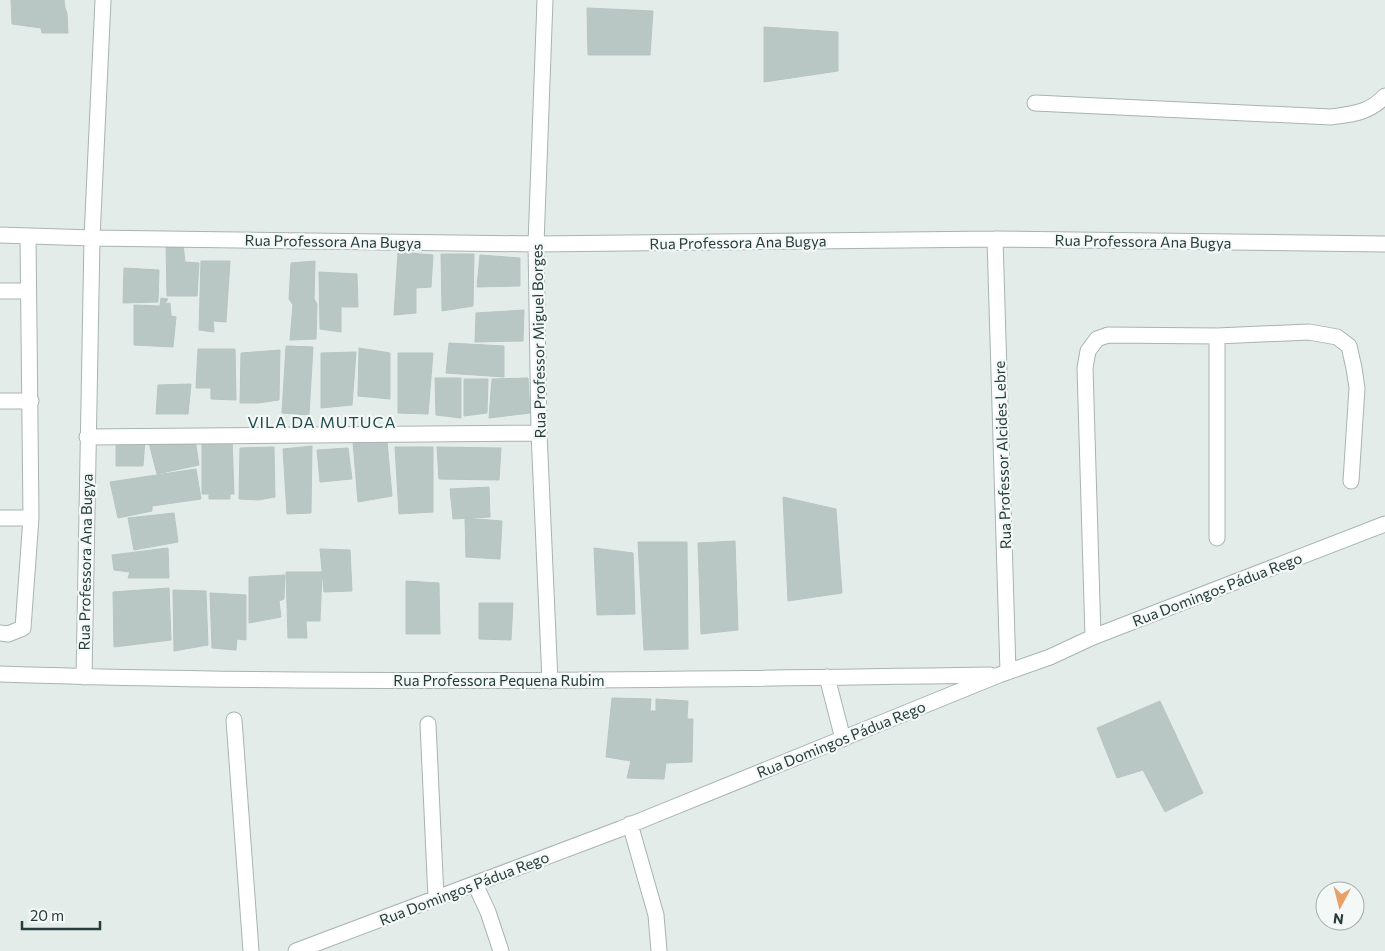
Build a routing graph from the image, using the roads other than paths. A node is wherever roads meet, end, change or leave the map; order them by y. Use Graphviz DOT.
graph roads {
  1 [pos="103,0"];
  2 [pos="545,0"];
  3 [pos="1385,96"];
  4 [pos="1036,103"];
  5 [pos="0,235"];
  6 [pos="28,236"];
  7 [pos="92,238"];
  8 [pos="995,239"];
  9 [pos="536,244"];
  10 [pos="1385,244"];
  11 [pos="0,291"];
  12 [pos="28,291"];
  13 [pos="1217,336"];
  14 [pos="0,401"];
  15 [pos="31,401"];
  16 [pos="539,433"];
  17 [pos="88,437"];
  18 [pos="1351,481"];
  19 [pos="0,518"];
  20 [pos="31,518"];
  21 [pos="1385,524"];
  22 [pos="1216,538"];
  23 [pos="0,633"];
  24 [pos="1094,637"];
  25 [pos="1003,673"];
  26 [pos="0,674"];
  27 [pos="84,677"];
  28 [pos="828,678"];
  29 [pos="550,681"];
  30 [pos="234,720"];
  31 [pos="428,724"];
  32 [pos="842,738"];
  33 [pos="630,824"];
  34 [pos="475,884"];
  35 [pos="436,898"];
  36 [pos="251,951"];
  37 [pos="296,951"];
  38 [pos="500,951"];
  39 [pos="659,951"];
  1 -- 7 [label="street, Rua Professora Ana Bugya"];
  2 -- 9 [label="street, Rua Professor Miguel Borges"];
  3 -- 4 [label="street"];
  5 -- 6 [label="street, Rua Professora Ana Bugya"];
  6 -- 7 [label="street, Rua Professora Ana Bugya"];
  6 -- 12 [label="street"];
  7 -- 9 [label="street, Rua Professora Ana Bugya"];
  7 -- 17 [label="street, Rua Professora Ana Bugya"];
  8 -- 9 [label="street, Rua Professora Ana Bugya"];
  8 -- 10 [label="street, Rua Professora Ana Bugya"];
  8 -- 25 [label="street, Rua Professor Alcides Lebre"];
  9 -- 16 [label="street, Rua Professor Miguel Borges"];
  11 -- 12 [label="street"];
  12 -- 15 [label="street"];
  13 -- 18 [label="street"];
  13 -- 22 [label="street"];
  13 -- 24 [label="street"];
  14 -- 15 [label="street"];
  15 -- 20 [label="street"];
  16 -- 17 [label="street"];
  16 -- 29 [label="street, Rua Professor Miguel Borges"];
  17 -- 27 [label="street, Rua Professora Ana Bugya"];
  19 -- 20 [label="street"];
  20 -- 23 [label="street"];
  21 -- 24 [label="street, Rua Domingos Pádua Rego"];
  24 -- 25 [label="street, Rua Domingos Pádua Rego"];
  25 -- 28 [label="street, Rua Professora Pequena Rubim"];
  25 -- 32 [label="street, Rua Domingos Pádua Rego"];
  26 -- 27 [label="street, Rua Professora Pequena Rubim"];
  27 -- 29 [label="street, Rua Professora Pequena Rubim"];
  28 -- 29 [label="street, Rua Professora Pequena Rubim"];
  28 -- 32 [label="street"];
  30 -- 36 [label="street"];
  31 -- 35 [label="street"];
  32 -- 33 [label="street, Rua Domingos Pádua Rego"];
  33 -- 34 [label="street, Rua Domingos Pádua Rego"];
  33 -- 39 [label="street"];
  34 -- 35 [label="street, Rua Domingos Pádua Rego"];
  34 -- 38 [label="street"];
  35 -- 37 [label="street, Rua Domingos Pádua Rego"];
}
